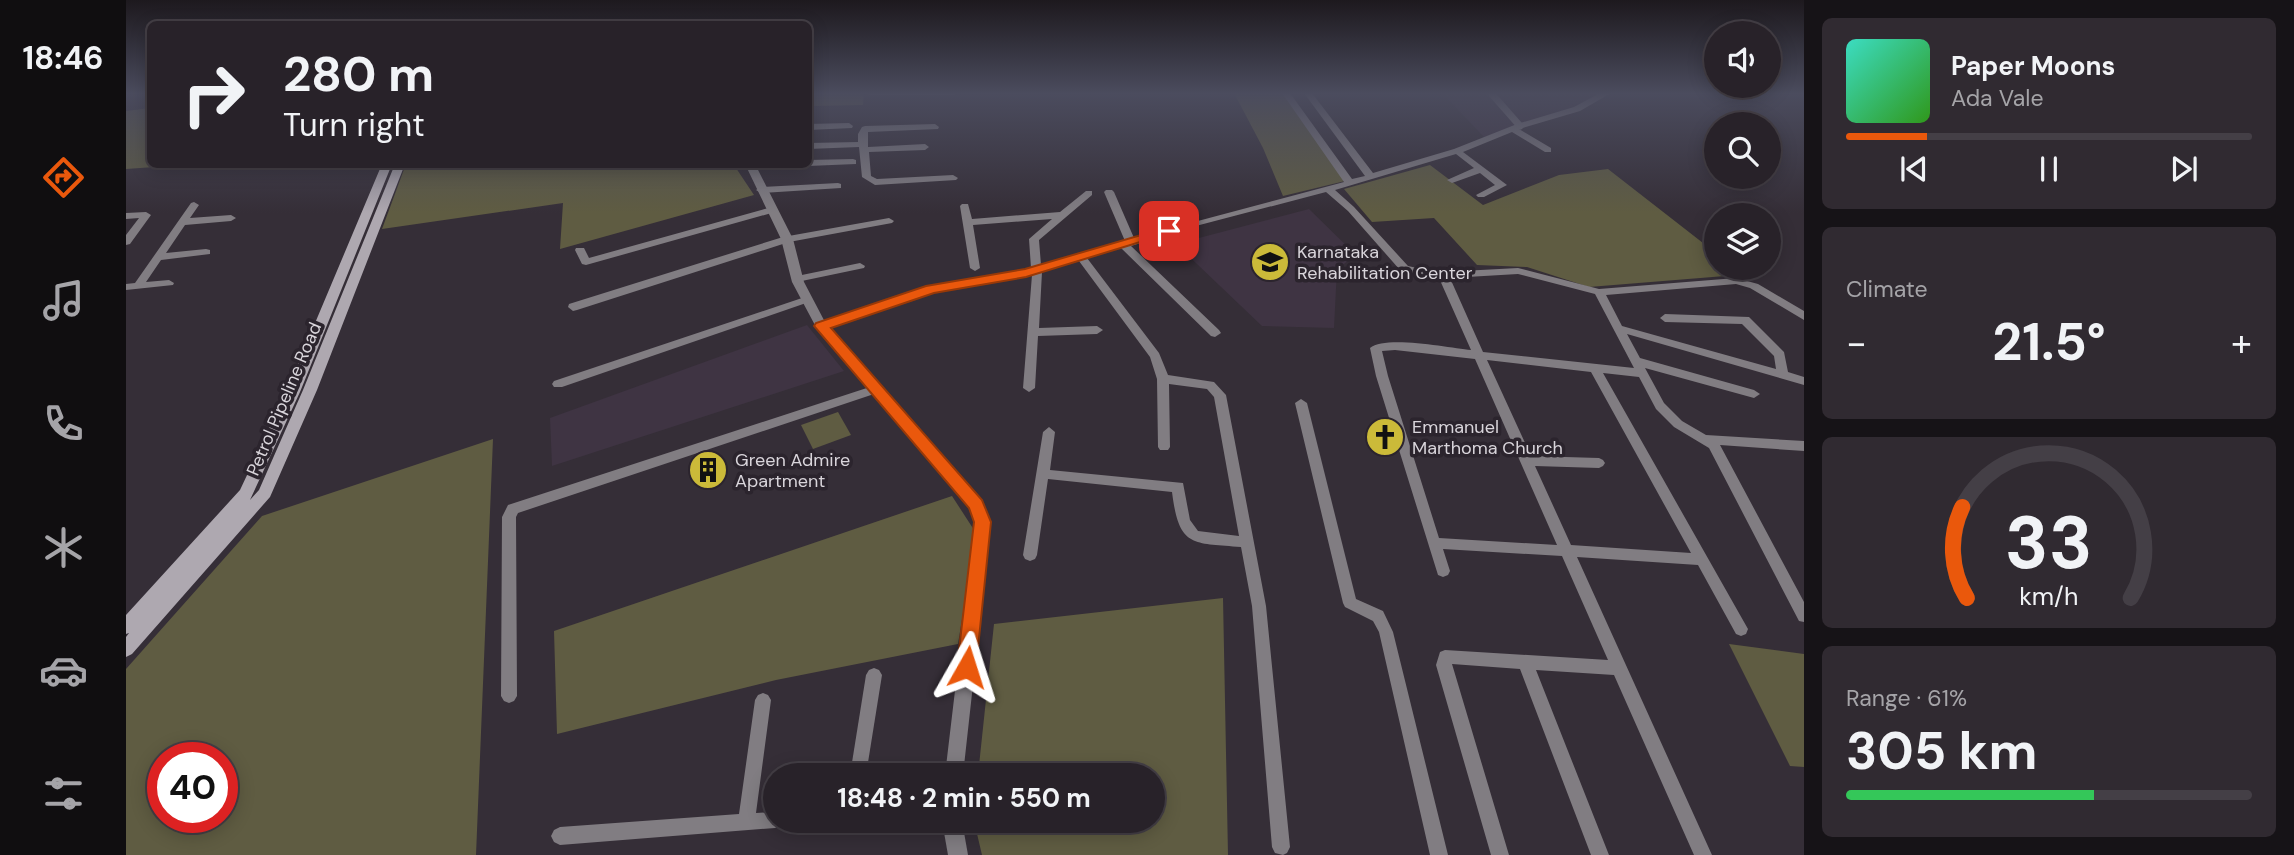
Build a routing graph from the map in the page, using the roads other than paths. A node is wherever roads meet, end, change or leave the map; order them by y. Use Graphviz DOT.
graph roads {
  1 [pos="832,133"];
  2 [pos="863,133"];
  3 [pos="1314,133"];
  4 [pos="1338,133"];
  5 [pos="1501,133"];
  6 [pos="1524,133"];
  7 [pos="812,146"];
  8 [pos="831,146"];
  9 [pos="864,147"];
  10 [pos="925,147"];
  11 [pos="1548,150"];
  12 [pos="1457,151"];
  13 [pos="853,162"];
  14 [pos="812,163"];
  15 [pos="385,168"];
  16 [pos="398,168"];
  17 [pos="751,168"];
  18 [pos="1481,169"];
  19 [pos="1371,177"];
  20 [pos="953,178"];
  21 [pos="1452,180"];
  22 [pos="1350,183"];
  23 [pos="838,186"];
  24 [pos="1328,189"];
  25 [pos="761,190"];
  26 [pos="1109,192"];
  27 [pos="1089,193"];
  28 [pos="1481,195"];
  29 [pos="194,205"];
  30 [pos="965,206"];
  31 [pos="772,210"];
  32 [pos="1063,215"];
  33 [pos="126,216"];
  34 [pos="231,218"];
  35 [pos="889,221"];
  36 [pos="182,222"];
  37 [pos="969,222"];
  38 [pos="787,239"];
  39 [pos="126,242"];
  40 [pos="1127,244"];
  41 [pos="580,250"];
  42 [pos="206,252"];
  43 [pos="158,257"];
  44 [pos="1081,257"];
  45 [pos="586,262"];
  46 [pos="572,266"];
  47 [pos="860,266"];
  48 [pos="975,268"];
  49 [pos="1036,270"];
  50 [pos="1443,275"];
  51 [pos="797,279"];
  52 [pos="169,284"];
  53 [pos="132,287"];
  54 [pos="1600,292"];
  55 [pos="806,300"];
  56 [pos="573,307"];
  57 [pos="1804,316"];
  58 [pos="1665,318"];
  59 [pos="821,326"];
  60 [pos="1618,328"];
  61 [pos="1097,330"];
  62 [pos="1034,332"];
  63 [pos="1215,333"];
  64 [pos="1480,356"];
  65 [pos="1638,367"];
  66 [pos="1595,369"];
  67 [pos="1782,375"];
  68 [pos="1163,379"];
  69 [pos="1804,381"];
  70 [pos="558,384"];
  71 [pos="1030,388"];
  72 [pos="876,389"];
  73 [pos="1754,394"];
  74 [pos="1301,403"];
  75 [pos="1049,432"];
  76 [pos="1707,439"];
  77 [pos="1804,446"];
  78 [pos="1164,447"];
  79 [pos="1526,461"];
  80 [pos="1599,463"];
  81 [pos="1043,474"];
  82 [pos="1245,542"];
  83 [pos="1434,543"];
  84 [pos="1566,551"];
  85 [pos="1030,555"];
  86 [pos="1701,559"];
  87 [pos="1443,571"];
  88 [pos="1804,616"];
  89 [pos="126,627"];
  90 [pos="1741,629"];
  91 [pos="126,649"];
  92 [pos="1525,662"];
  93 [pos="1617,668"];
  94 [pos="874,675"];
  95 [pos="509,696"];
  96 [pos="764,700"];
  97 [pos="860,763"];
  98 [pos="955,763"];
  99 [pos="763,821"];
  100 [pos="746,822"];
  101 [pos="954,833"];
  102 [pos="560,836"];
  103 [pos="1281,847"];
  104 [pos="958,855"];
  105 [pos="1439,855"];
  106 [pos="1500,855"];
  107 [pos="1600,855"];
  108 [pos="1703,855"];
  1 -- 8 [label="street"];
  2 -- 9 [label="street"];
  3 -- 22 [label="street"];
  4 -- 19 [label="street"];
  5 -- 12 [label="street"];
  6 -- 11 [label="street"];
  7 -- 8 [label="street"];
  8 -- 9 [label="street"];
  9 -- 10 [label="street"];
  9 -- 20 [label="street"];
  12 -- 18 [label="street"];
  12 -- 19 [label="street"];
  13 -- 14 [label="street"];
  15 -- 89 [label="main road, Petrol Pipeline Road"];
  16 -- 91 [label="main road, Petrol Pipeline Road"];
  17 -- 25 [label="street"];
  18 -- 21 [label="street"];
  18 -- 28 [label="street"];
  19 -- 22 [label="street"];
  22 -- 24 [label="street"];
  23 -- 25 [label="street"];
  24 -- 40 [label="street"];
  24 -- 50 [label="street"];
  25 -- 31 [label="street"];
  26 -- 40 [label="street"];
  27 -- 32 [label="street"];
  29 -- 36 [label="street"];
  30 -- 37 [label="street"];
  31 -- 38 [label="street"];
  31 -- 45 [label="street"];
  32 -- 37 [label="street"];
  32 -- 49 [label="street"];
  33 -- 39 [label="street"];
  34 -- 36 [label="street"];
  35 -- 38 [label="street"];
  36 -- 43 [label="street"];
  37 -- 48 [label="street"];
  38 -- 51 [label="street"];
  38 -- 56 [label="street"];
  40 -- 44 [label="street"];
  40 -- 63 [label="street"];
  41 -- 45 [label="street"];
  42 -- 43 [label="street"];
  43 -- 53 [label="street"];
  44 -- 49 [label="street"];
  44 -- 68 [label="street"];
  45 -- 46 [label="street"];
  47 -- 51 [label="street"];
  49 -- 59 [label="street"];
  49 -- 62 [label="street"];
  50 -- 54 [label="street"];
  50 -- 64 [label="street"];
  51 -- 55 [label="street"];
  52 -- 53 [label="street"];
  54 -- 57 [label="street"];
  54 -- 60 [label="street"];
  55 -- 59 [label="street"];
  55 -- 70 [label="street"];
  58 -- 67 [label="street"];
  59 -- 72 [label="street"];
  60 -- 65 [label="street"];
  60 -- 67 [label="street"];
  61 -- 62 [label="street"];
  62 -- 71 [label="street"];
  64 -- 66 [label="street"];
  64 -- 79 [label="street"];
  64 -- 83 [label="street"];
  65 -- 66 [label="street"];
  65 -- 73 [label="street"];
  65 -- 76 [label="street"];
  66 -- 86 [label="street"];
  67 -- 69 [label="street"];
  68 -- 78 [label="street"];
  68 -- 82 [label="street"];
  72 -- 95 [label="street"];
  72 -- 98 [label="street"];
  74 -- 105 [label="street"];
  75 -- 81 [label="street"];
  76 -- 77 [label="street"];
  76 -- 88 [label="street"];
  79 -- 80 [label="street"];
  79 -- 84 [label="street"];
  81 -- 82 [label="street"];
  81 -- 85 [label="street"];
  82 -- 103 [label="street"];
  83 -- 84 [label="street"];
  83 -- 87 [label="street"];
  84 -- 86 [label="street"];
  84 -- 93 [label="street"];
  86 -- 90 [label="street"];
  92 -- 93 [label="street"];
  92 -- 106 [label="street"];
  92 -- 107 [label="street"];
  93 -- 108 [label="street"];
  94 -- 97 [label="street"];
  96 -- 100 [label="street"];
  99 -- 100 [label="street"];
  100 -- 102 [label="street"];
  101 -- 104 [label="street"];
}
